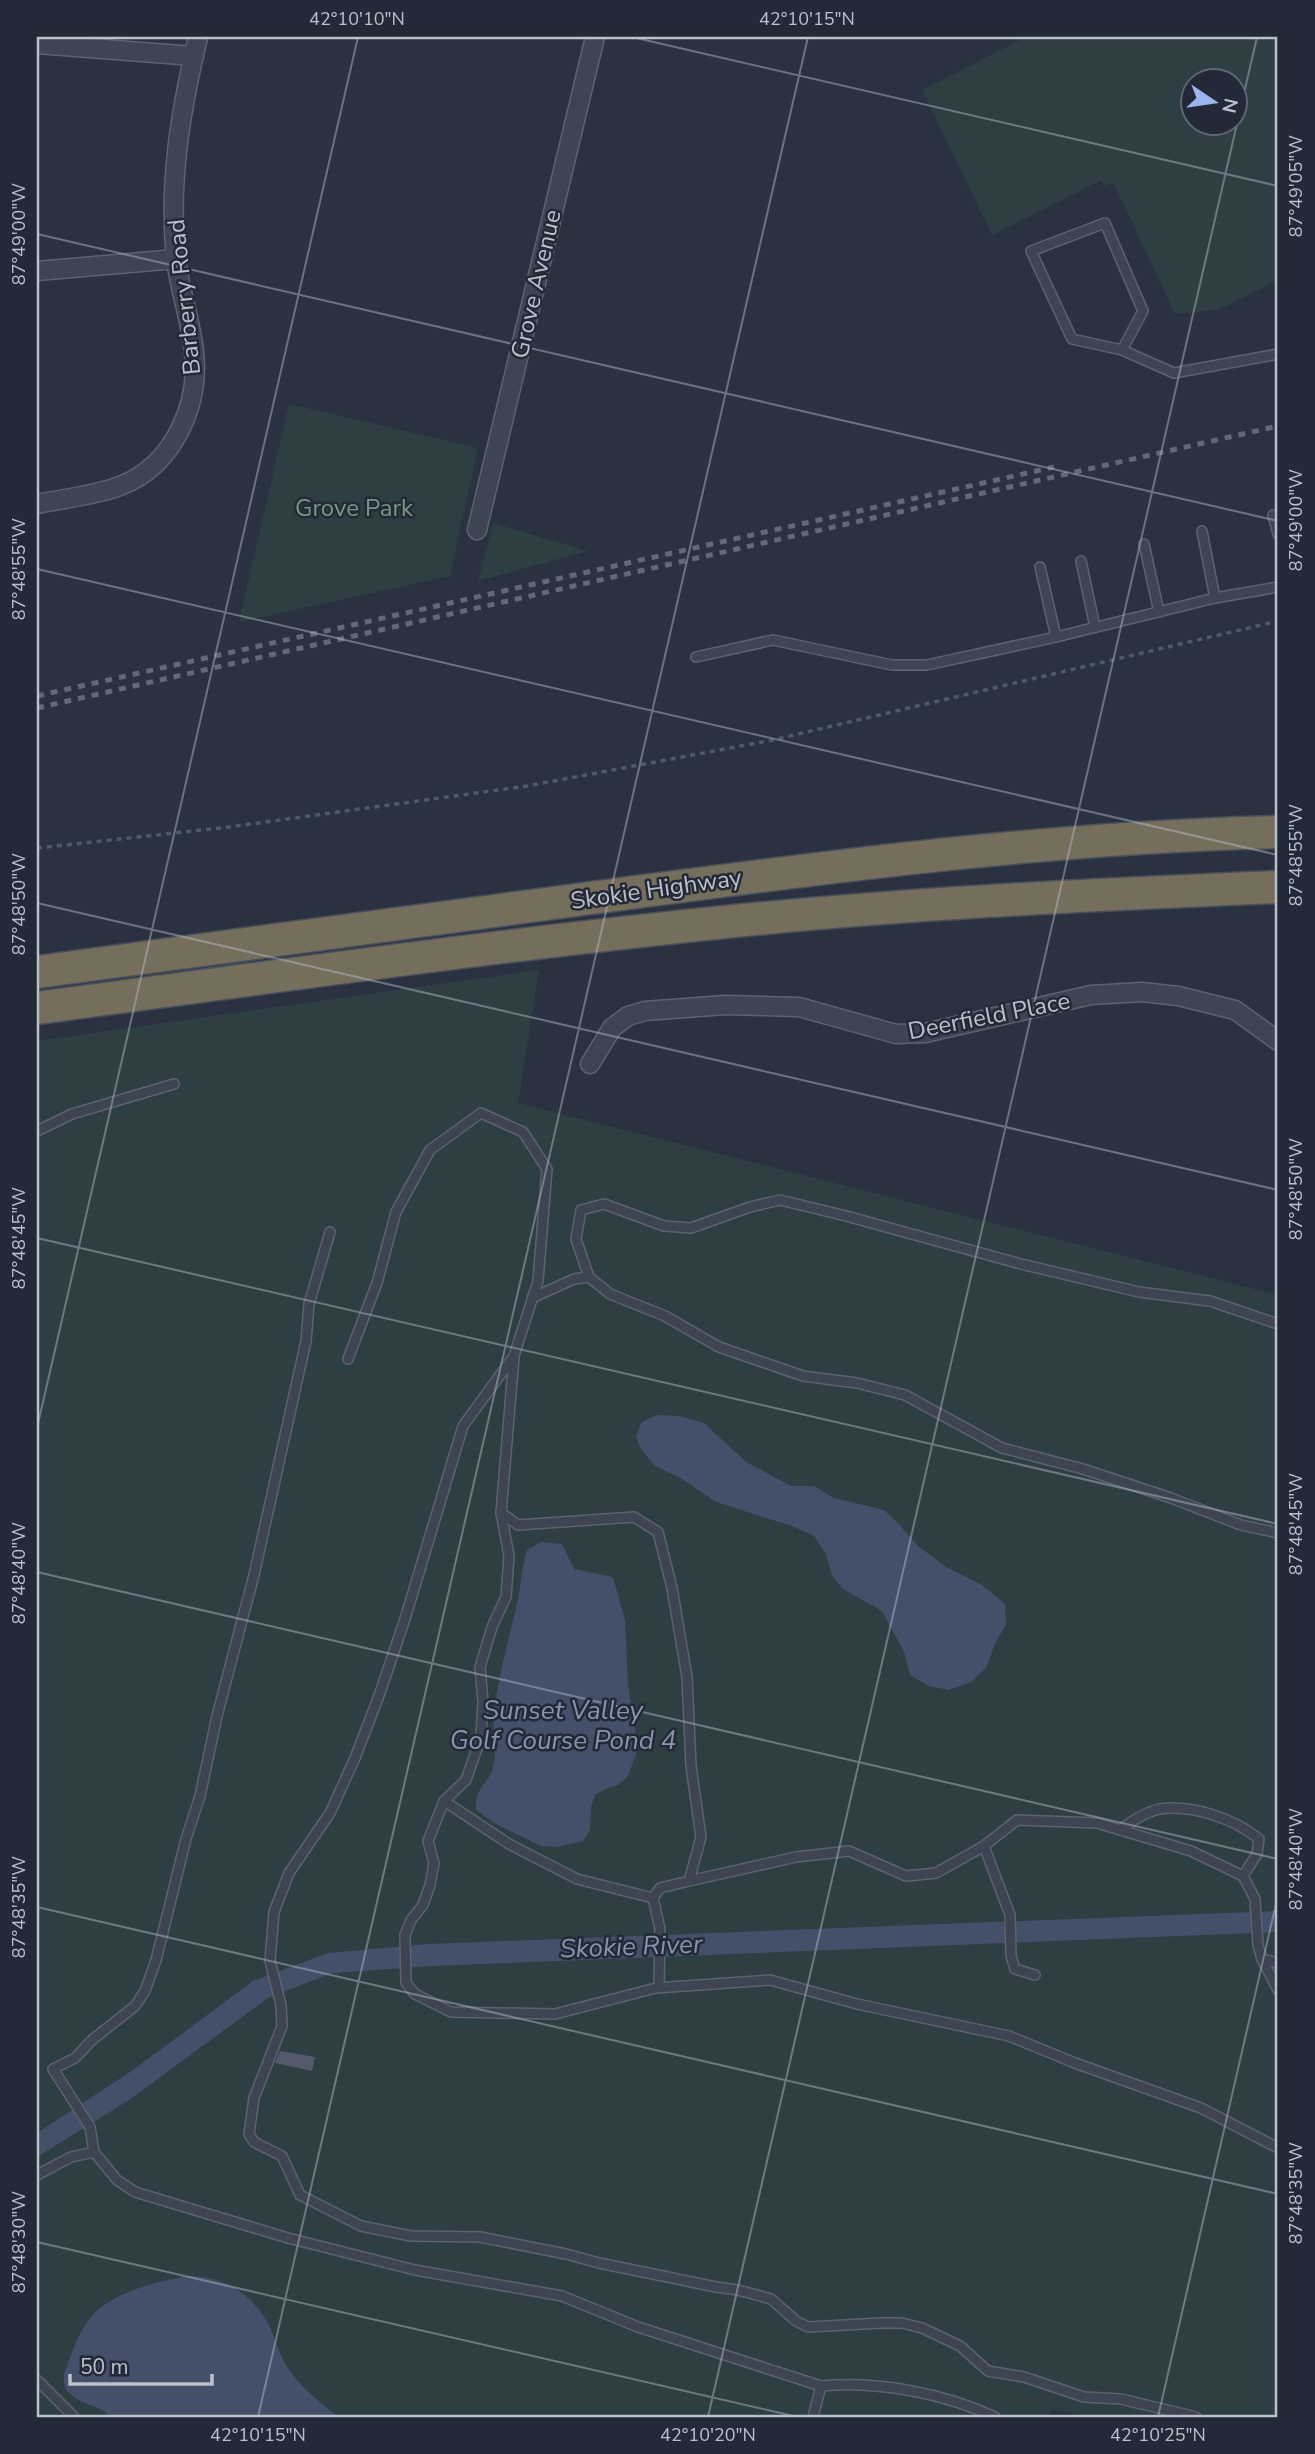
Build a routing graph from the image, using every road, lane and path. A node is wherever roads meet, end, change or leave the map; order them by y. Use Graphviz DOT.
graph roads {
  1 [pos="198,37"];
  2 [pos="595,37"];
  3 [pos="37,44"];
  4 [pos="194,56"];
  5 [pos="176,259"];
  6 [pos="37,271"];
  7 [pos="1122,350"];
  8 [pos="1278,354"];
  9 [pos="37,504"];
  10 [pos="1273,515"];
  11 [pos="477,530"];
  12 [pos="1202,531"];
  13 [pos="1278,534"];
  14 [pos="1143,544"];
  15 [pos="1081,561"];
  16 [pos="1040,567"];
  17 [pos="1278,587"];
  18 [pos="1215,598"];
  19 [pos="1159,612"];
  20 [pos="1278,621"];
  21 [pos="1095,626"];
  22 [pos="1056,637"];
  23 [pos="696,657"];
  24 [pos="1278,832"];
  25 [pos="37,848"];
  26 [pos="1278,887"];
  27 [pos="37,972"];
  28 [pos="37,1008"];
  29 [pos="1278,1041"];
  30 [pos="590,1064"];
  31 [pos="174,1084"];
  32 [pos="37,1131"];
  33 [pos="330,1232"];
  34 [pos="589,1277"];
  35 [pos="533,1298"];
  36 [pos="1278,1324"];
  37 [pos="514,1356"];
  38 [pos="348,1359"];
  39 [pos="502,1513"];
  40 [pos="1278,1533"];
  41 [pos="444,1801"];
  42 [pos="1120,1830"];
  43 [pos="984,1846"];
  44 [pos="1243,1876"];
  45 [pos="689,1881"];
  46 [pos="653,1898"];
  47 [pos="1262,1959"];
  48 [pos="1278,1963"];
  49 [pos="1035,1975"];
  50 [pos="659,1987"];
  51 [pos="1278,1990"];
  52 [pos="1278,2148"];
  53 [pos="94,2152"];
  54 [pos="37,2175"];
  55 [pos="37,2380"];
  56 [pos="821,2386"];
  57 [pos="74,2417"];
  58 [pos="814,2417"];
  59 [pos="995,2417"];
  60 [pos="1196,2417"];
  1 -- 4 [label="street, Barberry Road"];
  2 -- 11 [label="street, Grove Avenue"];
  3 -- 4 [label="street"];
  4 -- 5 [label="street, Barberry Road"];
  5 -- 6 [label="street"];
  5 -- 9 [label="street, Barberry Road"];
  7 -- 7 [label="lane"];
  7 -- 8 [label="lane"];
  10 -- 13 [label="lane"];
  12 -- 18 [label="lane"];
  14 -- 19 [label="lane"];
  15 -- 21 [label="lane"];
  16 -- 22 [label="lane"];
  17 -- 18 [label="lane"];
  18 -- 19 [label="lane"];
  19 -- 21 [label="lane"];
  20 -- 25 [label="path"];
  21 -- 22 [label="lane"];
  22 -- 23 [label="lane"];
  24 -- 27 [label="highway, Skokie Highway"];
  26 -- 28 [label="highway, Skokie Highway"];
  29 -- 30 [label="street, Deerfield Place"];
  31 -- 32 [label="lane"];
  33 -- 53 [label="lane"];
  34 -- 35 [label="lane"];
  34 -- 36 [label="lane"];
  34 -- 40 [label="lane"];
  35 -- 37 [label="lane"];
  35 -- 38 [label="lane"];
  37 -- 39 [label="lane"];
  37 -- 60 [label="lane"];
  39 -- 41 [label="lane"];
  39 -- 45 [label="lane"];
  41 -- 46 [label="lane"];
  41 -- 50 [label="lane"];
  42 -- 43 [label="lane"];
  42 -- 44 [label="lane"];
  42 -- 44 [label="lane"];
  43 -- 45 [label="lane"];
  43 -- 49 [label="lane"];
  44 -- 47 [label="lane"];
  45 -- 46 [label="lane"];
  46 -- 50 [label="lane"];
  47 -- 48 [label="lane"];
  47 -- 51 [label="lane"];
  50 -- 52 [label="lane"];
  53 -- 54 [label="lane"];
  53 -- 56 [label="lane"];
  55 -- 57 [label="lane"];
  56 -- 58 [label="lane"];
  56 -- 59 [label="lane"];
}
